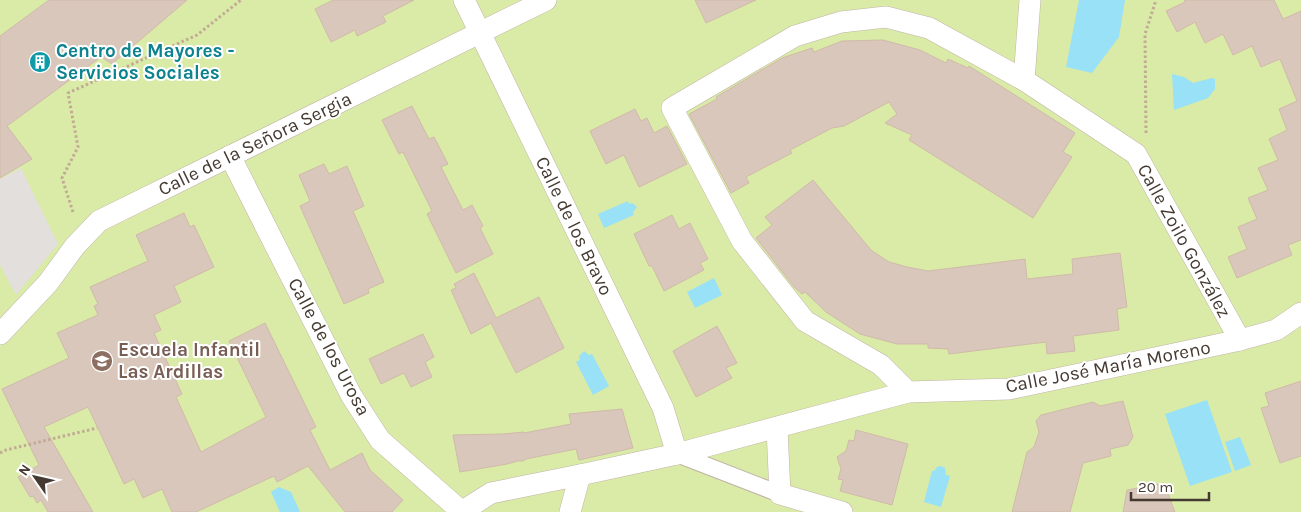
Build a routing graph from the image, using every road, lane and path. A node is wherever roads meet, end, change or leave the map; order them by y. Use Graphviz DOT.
graph roads {
  1 [pos="241,0"];
  2 [pos="464,0"];
  3 [pos="546,0"];
  4 [pos="1030,0"];
  5 [pos="1156,0"];
  6 [pos="479,32"];
  7 [pos="1024,80"];
  8 [pos="1136,154"];
  9 [pos="230,156"];
  10 [pos="76,246"];
  11 [pos="1301,313"];
  12 [pos="0,334"];
  13 [pos="1240,340"];
  14 [pos="908,392"];
  15 [pos="98,428"];
  16 [pos="777,428"];
  17 [pos="0,453"];
  18 [pos="677,454"];
  19 [pos="580,475"];
  20 [pos="780,494"];
  21 [pos="462,512"];
  22 [pos="570,512"];
  23 [pos="842,512"];
  1 -- 10 [label="path"];
  2 -- 6 [label="street, Calle de los Bravo"];
  3 -- 6 [label="street, Calle de la Señora Sergia"];
  4 -- 7 [label="street"];
  5 -- 8 [label="path"];
  6 -- 9 [label="street, Calle de la Señora Sergia"];
  6 -- 18 [label="street, Calle de los Bravo"];
  7 -- 8 [label="street, Calle Zoilo González"];
  7 -- 14 [label="street, Calle Zoilo González"];
  8 -- 13 [label="street, Calle Zoilo González"];
  9 -- 10 [label="street, Calle de la Señora Sergia"];
  9 -- 21 [label="street, Calle de los Urosa"];
  10 -- 12 [label="street, Calle de la Señora Sergia"];
  11 -- 13 [label="street, Calle José María Moreno"];
  13 -- 14 [label="street, Calle José María Moreno"];
  14 -- 16 [label="street, Calle José María Moreno"];
  15 -- 17 [label="path"];
  16 -- 18 [label="street, Calle José María Moreno"];
  16 -- 20 [label="street"];
  18 -- 19 [label="street, Calle José María Moreno"];
  18 -- 20 [label="street"];
  19 -- 21 [label="street, Calle José María Moreno"];
  19 -- 22 [label="street"];
  20 -- 23 [label="street"];
}
